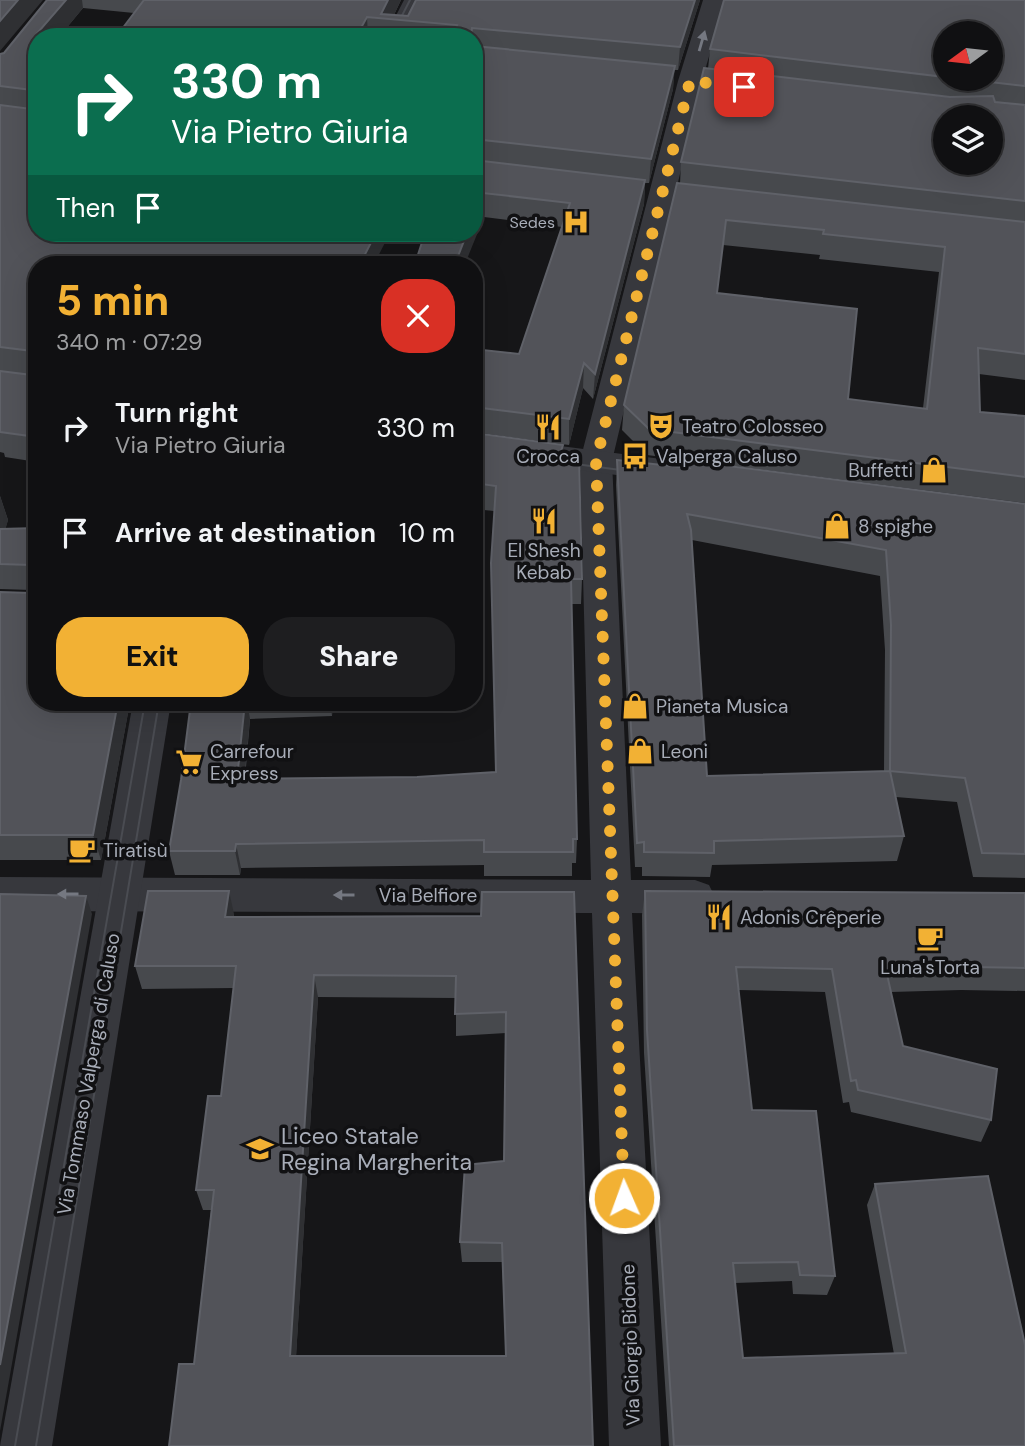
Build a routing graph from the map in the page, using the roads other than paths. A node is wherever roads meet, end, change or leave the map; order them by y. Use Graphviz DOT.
graph roads {
  1 [pos="416,0"];
  2 [pos="714,0"];
  3 [pos="402,28"];
  4 [pos="483,446"];
  5 [pos="596,461"];
  6 [pos="706,475"];
  7 [pos="150,711"];
  8 [pos="0,894"];
  9 [pos="118,894"];
  10 [pos="611,897"];
  11 [pos="737,897"];
  12 [pos="25,1446"];
  13 [pos="635,1446"];
  1 -- 3 [label="street"];
  5 -- 2 [label="street, Via Giorgio Bidone, one-way"];
  4 -- 5 [label="street"];
  5 -- 6 [label="street"];
  5 -- 10 [label="street, Via Giorgio Bidone"];
  7 -- 9 [label="street, Via Tommaso Valperga di Caluso"];
  9 -- 8 [label="street, Via Belfiore, one-way"];
  10 -- 9 [label="street, Via Belfiore, one-way"];
  9 -- 12 [label="street, Via Tommaso Valperga di Caluso"];
  10 -- 11 [label="street, Via Belfiore"];
  10 -- 13 [label="street, Via Giorgio Bidone"];
}
